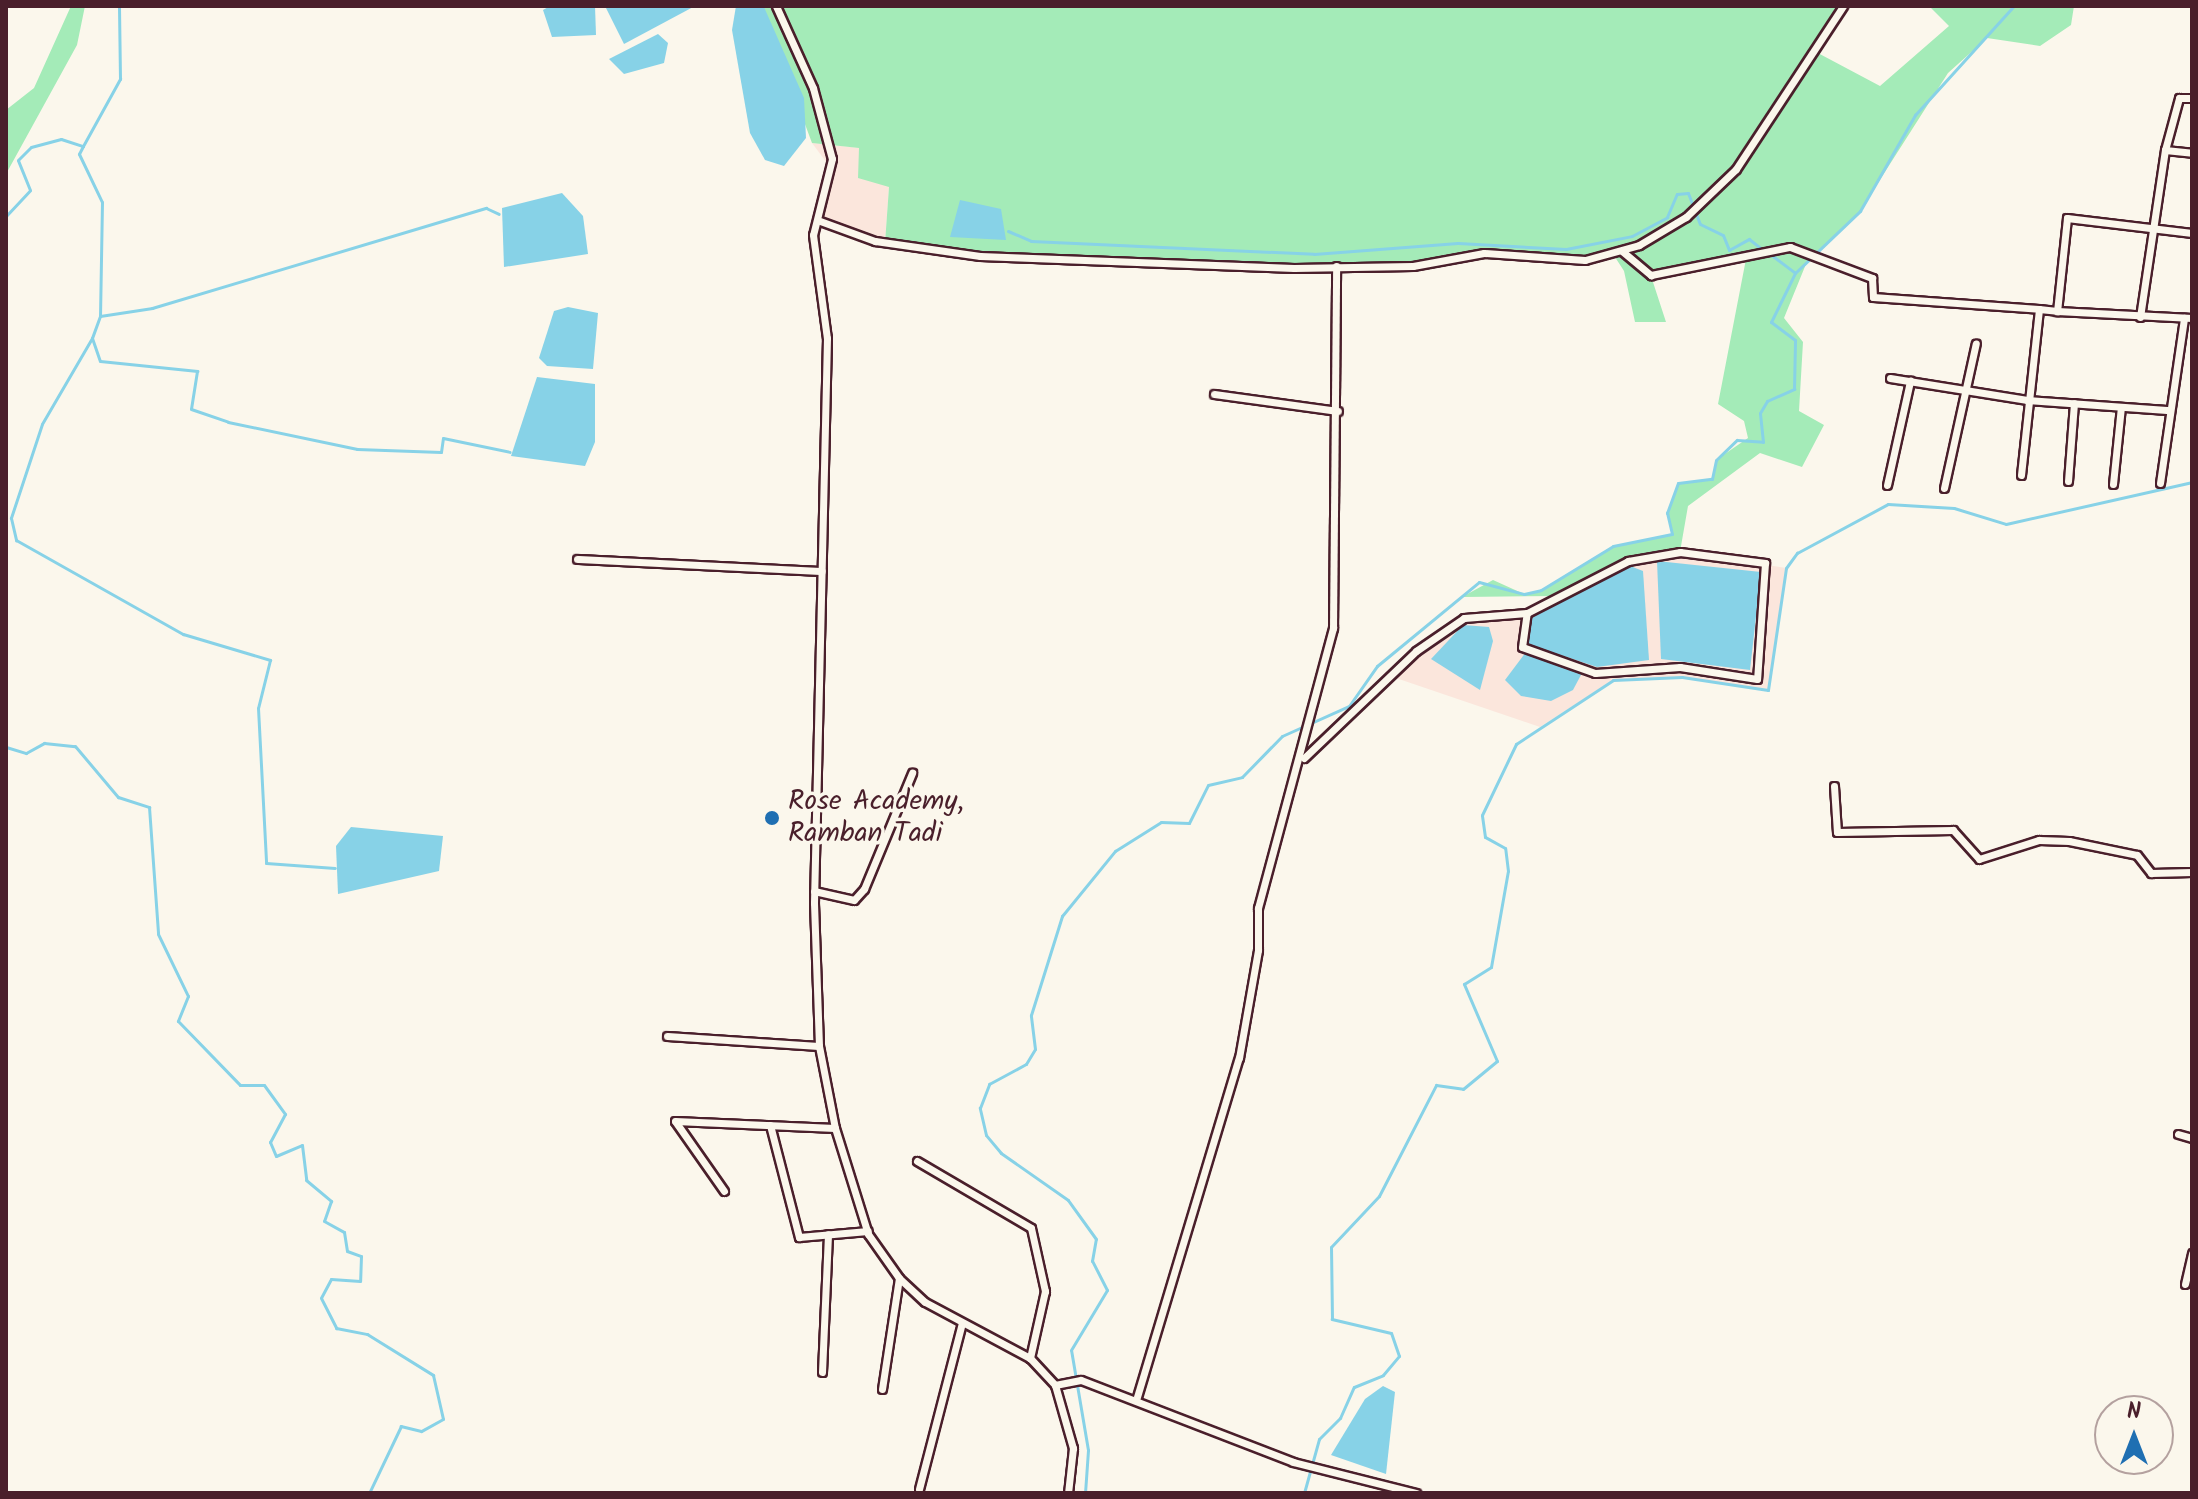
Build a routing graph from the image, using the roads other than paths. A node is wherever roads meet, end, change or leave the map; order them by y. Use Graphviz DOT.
graph roads {
  1 [pos="776,6"];
  2 [pos="1843,6"];
  3 [pos="2192,98"];
  4 [pos="2165,150"];
  5 [pos="2192,153"];
  6 [pos="820,221"];
  7 [pos="2154,229"];
  8 [pos="2192,233"];
  9 [pos="1622,251"];
  10 [pos="1336,266"];
  11 [pos="2039,309"];
  12 [pos="2057,311"];
  13 [pos="2140,317"];
  14 [pos="2188,318"];
  15 [pos="1976,343"];
  16 [pos="1890,378"];
  17 [pos="1910,381"];
  18 [pos="1966,390"];
  19 [pos="1214,394"];
  20 [pos="2027,400"];
  21 [pos="2074,403"];
  22 [pos="2121,407"];
  23 [pos="2167,410"];
  24 [pos="1338,411"];
  25 [pos="2021,475"];
  26 [pos="2068,481"];
  27 [pos="2160,483"];
  28 [pos="2113,484"];
  29 [pos="1887,485"];
  30 [pos="1944,488"];
  31 [pos="577,559"];
  32 [pos="822,571"];
  33 [pos="1527,613"];
  34 [pos="1304,758"];
  35 [pos="912,773"];
  36 [pos="1834,786"];
  37 [pos="2192,872"];
  38 [pos="814,891"];
  39 [pos="667,1036"];
  40 [pos="819,1046"];
  41 [pos="770,1125"];
  42 [pos="835,1128"];
  43 [pos="2178,1134"];
  44 [pos="2192,1138"];
  45 [pos="917,1161"];
  46 [pos="724,1191"];
  47 [pos="868,1231"];
  48 [pos="828,1234"];
  49 [pos="2192,1253"];
  50 [pos="899,1278"];
  51 [pos="2185,1284"];
  52 [pos="962,1323"];
  53 [pos="1030,1358"];
  54 [pos="822,1372"];
  55 [pos="1055,1385"];
  56 [pos="882,1389"];
  57 [pos="1137,1397"];
  58 [pos="919,1489"];
  59 [pos="1068,1493"];
  60 [pos="1416,1493"];
  1 -- 6 [label="street"];
  2 -- 9 [label="street"];
  3 -- 4 [label="street"];
  4 -- 5 [label="street"];
  4 -- 7 [label="street"];
  6 -- 10 [label="street"];
  6 -- 32 [label="street"];
  7 -- 8 [label="street"];
  7 -- 12 [label="street"];
  7 -- 13 [label="street"];
  9 -- 10 [label="street"];
  9 -- 11 [label="street"];
  10 -- 24 [label="street"];
  11 -- 12 [label="street"];
  11 -- 20 [label="street"];
  12 -- 13 [label="street"];
  13 -- 14 [label="street"];
  14 -- 23 [label="street"];
  15 -- 18 [label="street"];
  16 -- 17 [label="street"];
  17 -- 18 [label="street"];
  17 -- 29 [label="street"];
  18 -- 20 [label="street"];
  18 -- 30 [label="street"];
  19 -- 24 [label="street"];
  20 -- 21 [label="street"];
  20 -- 25 [label="street"];
  21 -- 22 [label="street"];
  21 -- 26 [label="street"];
  22 -- 23 [label="street"];
  22 -- 28 [label="street"];
  23 -- 27 [label="street"];
  24 -- 34 [label="street"];
  31 -- 32 [label="street"];
  32 -- 38 [label="street"];
  33 -- 33 [label="street"];
  33 -- 34 [label="street"];
  34 -- 57 [label="street"];
  35 -- 38 [label="street"];
  36 -- 37 [label="street"];
  38 -- 40 [label="street"];
  39 -- 40 [label="street"];
  40 -- 42 [label="street"];
  41 -- 42 [label="street"];
  41 -- 46 [label="street"];
  41 -- 48 [label="street"];
  42 -- 47 [label="street"];
  43 -- 44 [label="street"];
  45 -- 53 [label="street"];
  47 -- 48 [label="street"];
  47 -- 50 [label="street"];
  48 -- 54 [label="street"];
  49 -- 51 [label="street"];
  50 -- 52 [label="street"];
  50 -- 56 [label="street"];
  52 -- 53 [label="street"];
  52 -- 58 [label="street"];
  53 -- 55 [label="street"];
  55 -- 57 [label="street"];
  55 -- 59 [label="street"];
  57 -- 60 [label="street"];
}
